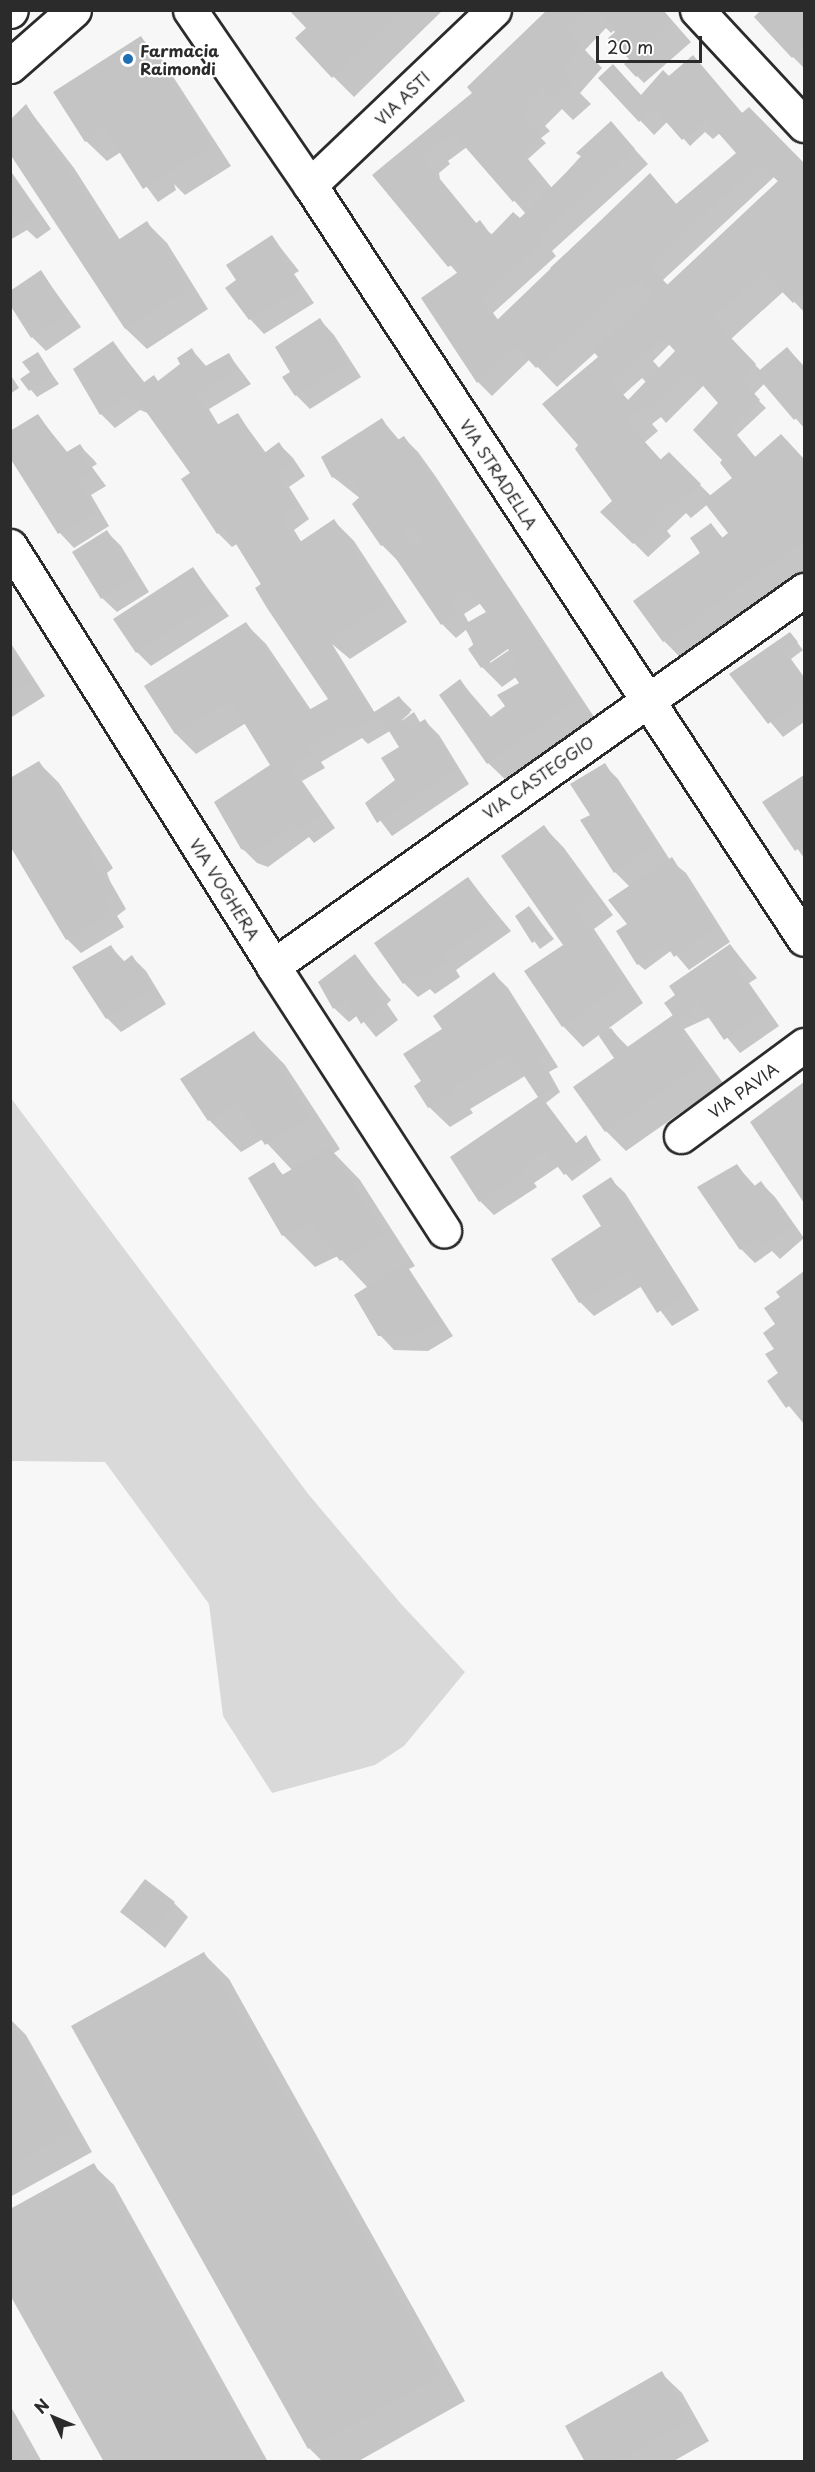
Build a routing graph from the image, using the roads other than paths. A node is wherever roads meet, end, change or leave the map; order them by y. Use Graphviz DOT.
graph roads {
  1 [pos="74,10"];
  2 [pos="190,10"];
  3 [pos="494,10"];
  4 [pos="697,10"];
  5 [pos="10,66"];
  6 [pos="804,125"];
  7 [pos="310,185"];
  8 [pos="10,546"];
  9 [pos="804,590"];
  10 [pos="647,700"];
  11 [pos="804,939"];
  12 [pos="273,966"];
  13 [pos="804,1045"];
  14 [pos="681,1136"];
  15 [pos="444,1230"];
  1 -- 5 [label="street"];
  2 -- 7 [label="street, VIA STRADELLA"];
  3 -- 7 [label="street, VIA ASTI"];
  4 -- 6 [label="street"];
  7 -- 10 [label="street, VIA STRADELLA"];
  8 -- 12 [label="street, VIA VOGHERA"];
  9 -- 10 [label="street, VIA CASTEGGIO"];
  10 -- 11 [label="street, VIA STRADELLA"];
  10 -- 12 [label="street, VIA CASTEGGIO"];
  12 -- 15 [label="street, VIA VOGHERA"];
  13 -- 14 [label="street, VIA PAVIA"];
}
